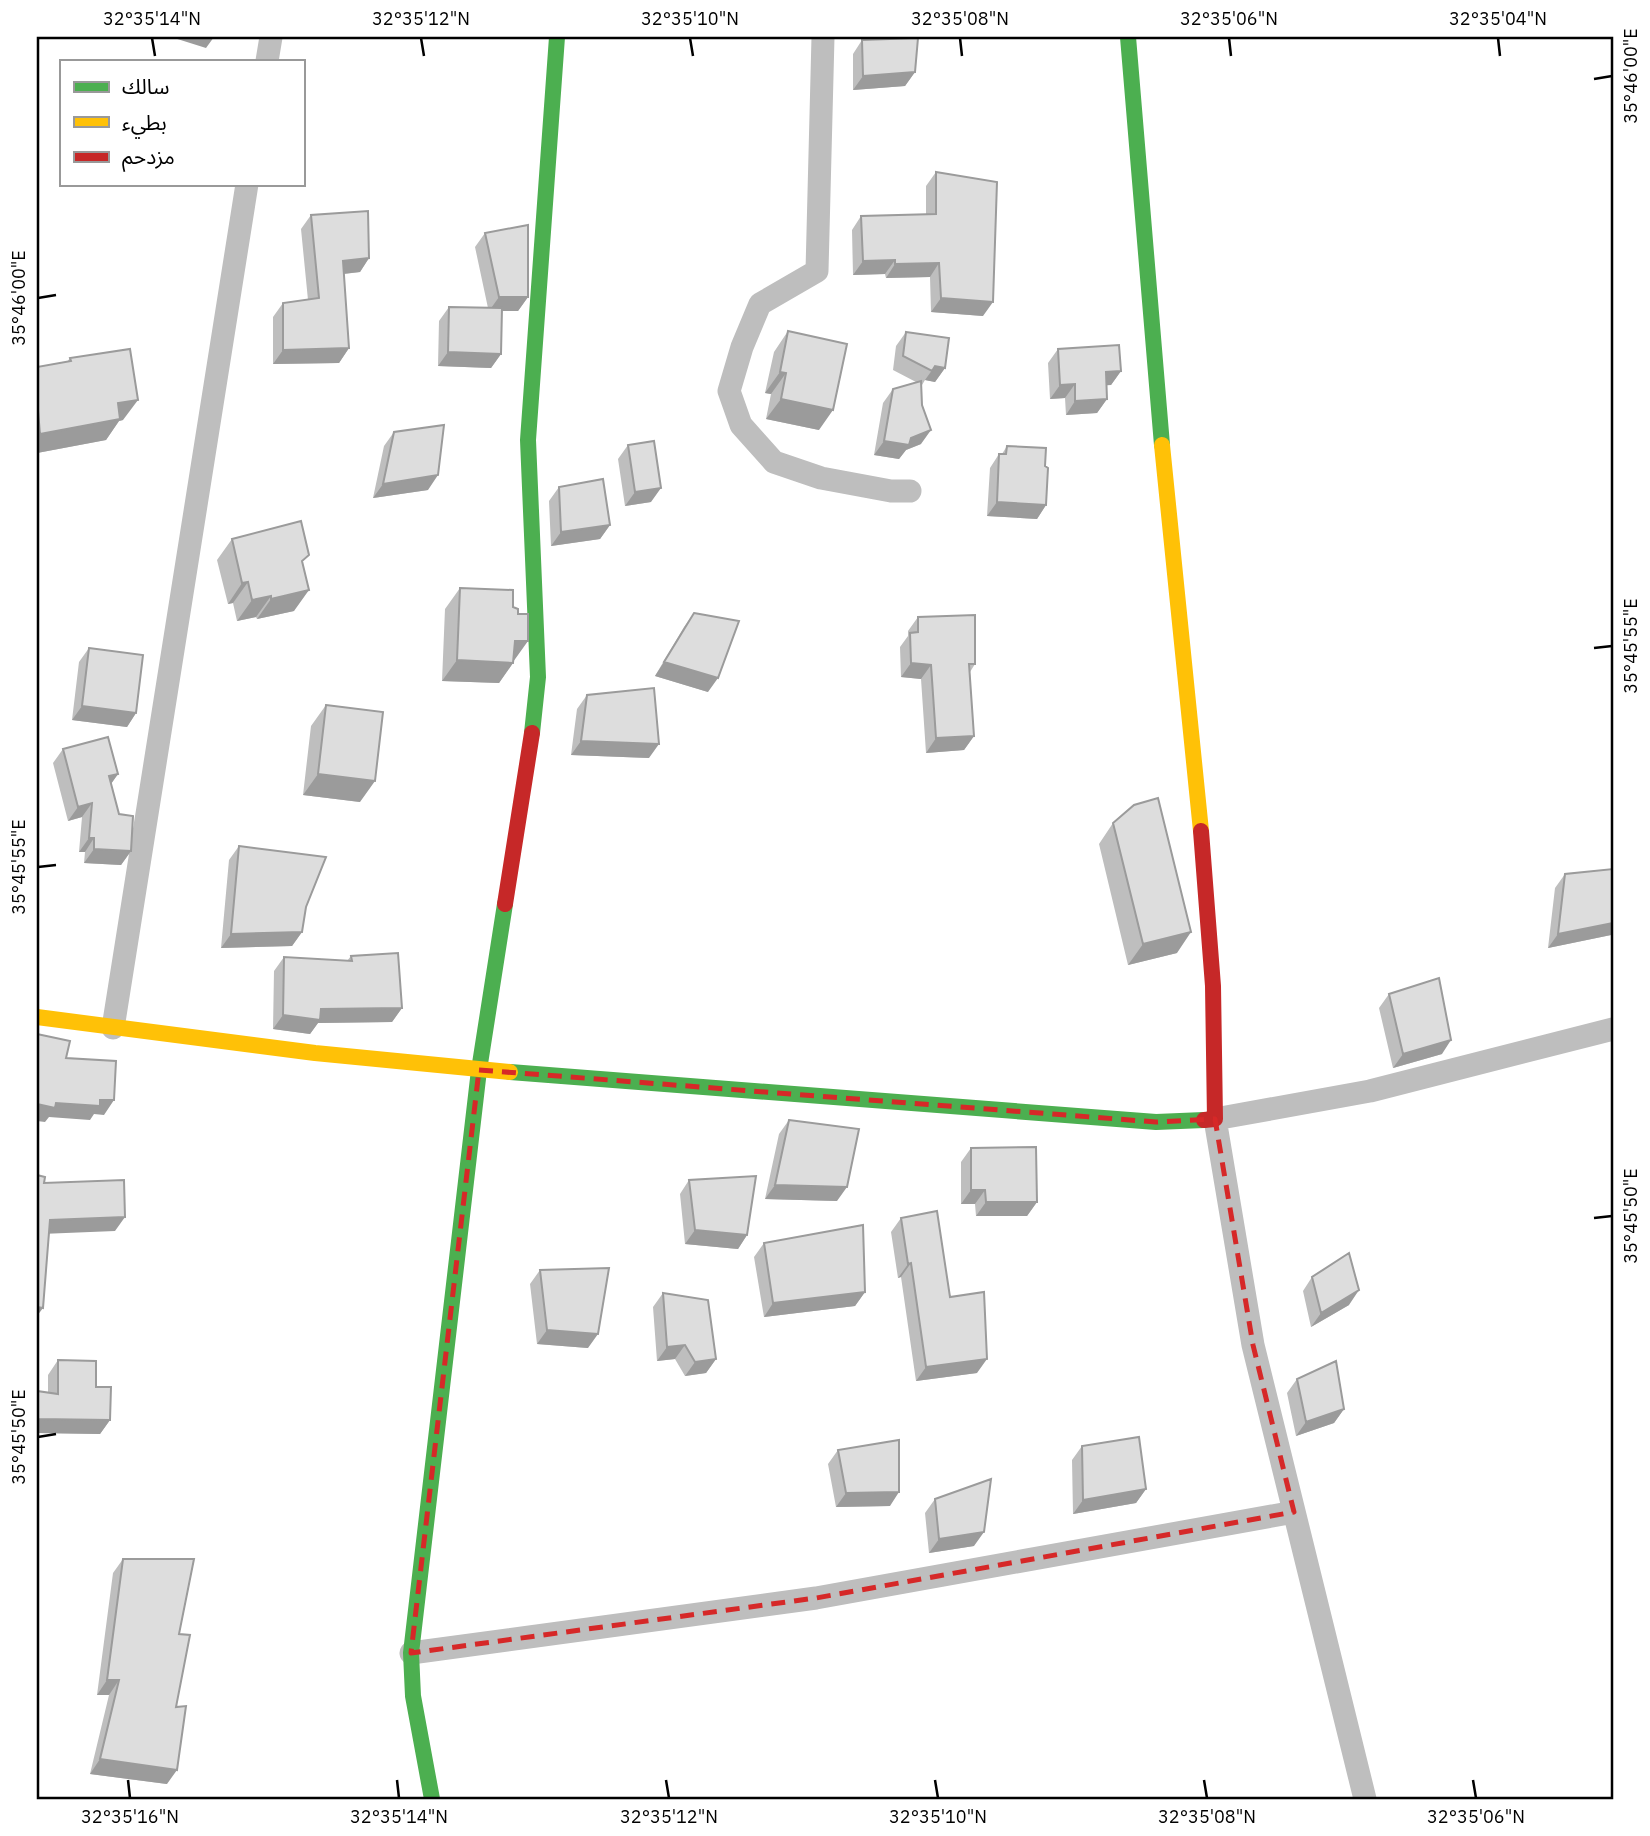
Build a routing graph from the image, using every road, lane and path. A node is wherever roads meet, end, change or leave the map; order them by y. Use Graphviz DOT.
graph roads {
  1 [pos="271,37"];
  2 [pos="558,37"];
  3 [pos="823,37"];
  4 [pos="1128,37"];
  5 [pos="267,60"];
  6 [pos="247,186"];
  7 [pos="909,491"];
  8 [pos="37,1017"];
  9 [pos="113,1028"];
  10 [pos="1613,1029"];
  11 [pos="480,1070"];
  12 [pos="1215,1119"];
  13 [pos="1294,1512"];
  14 [pos="411,1653"];
  15 [pos="432,1799"];
  16 [pos="1365,1799"];
  1 -- 5 [label="street"];
  2 -- 11 [label="street"];
  3 -- 7 [label="street"];
  4 -- 12 [label="street"];
  6 -- 9 [label="street"];
  8 -- 9 [label="street"];
  9 -- 11 [label="street"];
  10 -- 12 [label="street"];
  11 -- 12 [label="street"];
  11 -- 14 [label="street"];
  12 -- 13 [label="street"];
  13 -- 14 [label="street"];
  13 -- 16 [label="street"];
  14 -- 15 [label="street"];
}
